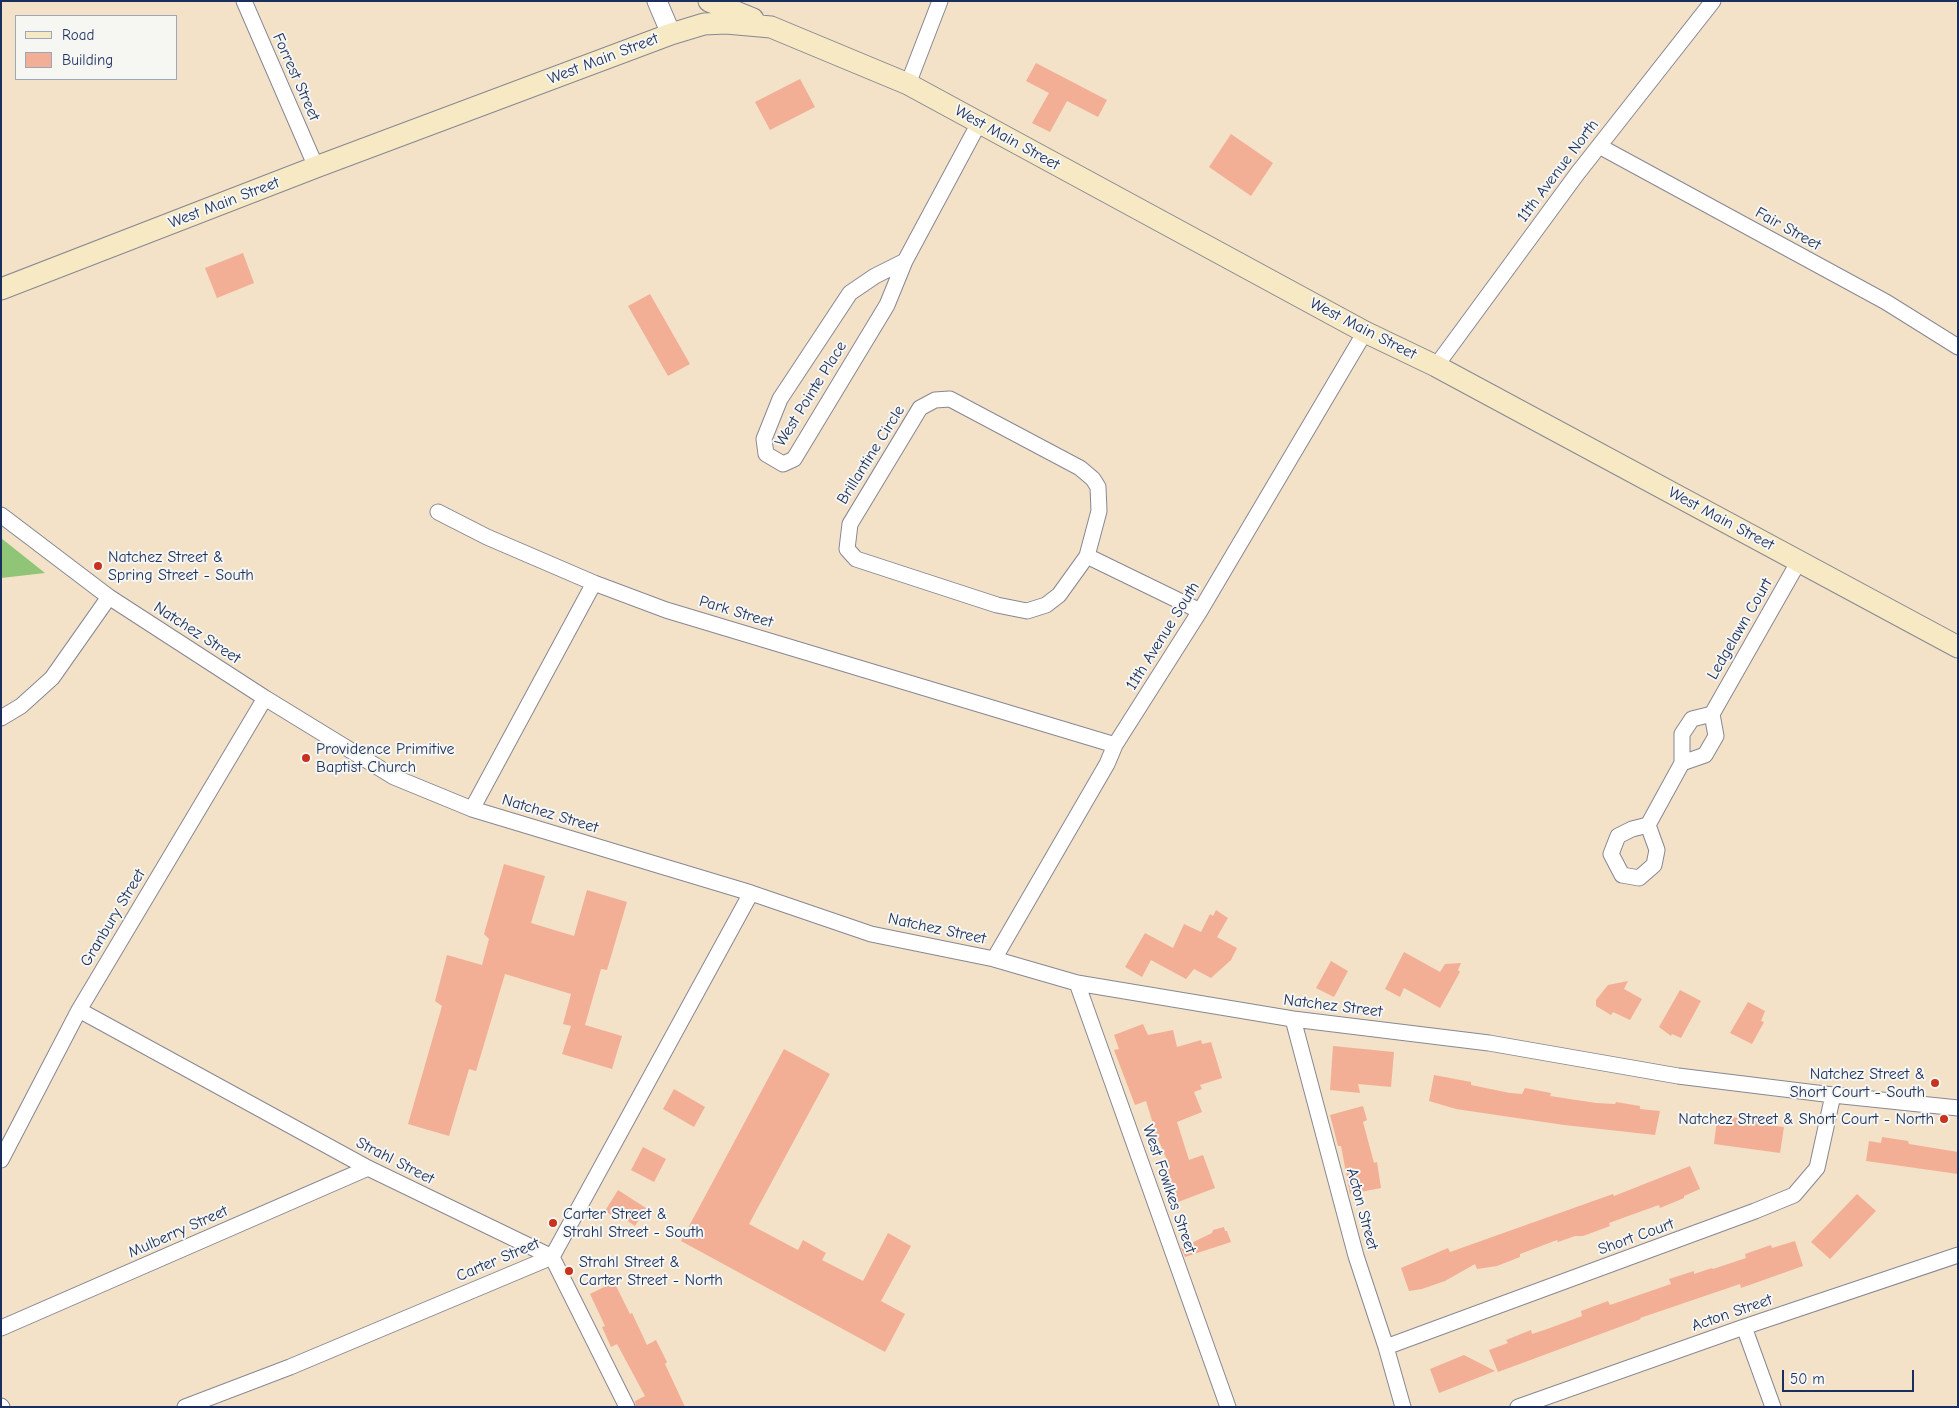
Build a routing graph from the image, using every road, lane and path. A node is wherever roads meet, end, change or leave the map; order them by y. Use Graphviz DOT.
graph roads {
  1 [pos="244,1"];
  2 [pos="656,1"];
  3 [pos="710,1"];
  4 [pos="940,1"];
  5 [pos="1713,1"];
  6 [pos="771,27"];
  7 [pos="672,34"];
  8 [pos="908,84"];
  9 [pos="979,123"];
  10 [pos="1599,146"];
  11 [pos="316,167"];
  12 [pos="905,261"];
  13 [pos="1,289"];
  14 [pos="1364,332"];
  15 [pos="1958,347"];
  16 [pos="1436,366"];
  17 [pos="438,512"];
  18 [pos="1,515"];
  19 [pos="1087,556"];
  20 [pos="1799,561"];
  21 [pos="594,583"];
  22 [pos="109,597"];
  23 [pos="1200,611"];
  24 [pos="1957,646"];
  25 [pos="265,698"];
  26 [pos="1712,714"];
  27 [pos="1,718"];
  28 [pos="1115,745"];
  29 [pos="1682,763"];
  30 [pos="472,809"];
  31 [pos="1648,825"];
  32 [pos="751,893"];
  33 [pos="994,959"];
  34 [pos="1077,983"];
  35 [pos="79,1010"];
  36 [pos="1293,1019"];
  37 [pos="1833,1095"];
  38 [pos="1958,1108"];
  39 [pos="1,1160"];
  40 [pos="368,1168"];
  41 [pos="1958,1255"];
  42 [pos="552,1257"];
  43 [pos="1744,1327"];
  44 [pos="1,1328"];
  45 [pos="1386,1347"];
  46 [pos="185,1407"];
  47 [pos="627,1407"];
  48 [pos="1228,1407"];
  49 [pos="1403,1407"];
  50 [pos="1518,1407"];
  51 [pos="1773,1407"];
  1 -- 11 [label="street, Forrest Street"];
  2 -- 7 [label="street"];
  3 -- 6 [label="main road"];
  4 -- 8 [label="street"];
  5 -- 10 [label="street, 11th Avenue North"];
  6 -- 7 [label="main road, West Main Street"];
  6 -- 8 [label="main road, West Main Street"];
  7 -- 11 [label="main road, West Main Street"];
  8 -- 9 [label="main road, West Main Street"];
  9 -- 12 [label="street, West Pointe Place"];
  9 -- 14 [label="main road, West Main Street"];
  10 -- 15 [label="street, Fair Street"];
  10 -- 16 [label="street, 11th Avenue North"];
  11 -- 13 [label="main road, West Main Street"];
  12 -- 12 [label="street, West Pointe Place"];
  14 -- 16 [label="main road, West Main Street"];
  14 -- 23 [label="street, 11th Avenue South"];
  16 -- 20 [label="main road, West Main Street"];
  17 -- 21 [label="street, Park Street"];
  18 -- 22 [label="street, Natchez Street"];
  19 -- 19 [label="street, Brillantine Circle"];
  19 -- 23 [label="street"];
  20 -- 24 [label="main road, West Main Street"];
  20 -- 26 [label="street, Ledgelawn Court"];
  21 -- 28 [label="street, Park Street"];
  21 -- 30 [label="street"];
  22 -- 25 [label="street, Natchez Street"];
  22 -- 27 [label="street"];
  23 -- 28 [label="street, 11th Avenue South"];
  25 -- 30 [label="street, Natchez Street"];
  25 -- 35 [label="street, Granbury Street"];
  26 -- 29 [label="street"];
  26 -- 29 [label="street"];
  28 -- 33 [label="street, 11th Avenue South"];
  29 -- 31 [label="street"];
  30 -- 32 [label="street, Natchez Street"];
  32 -- 33 [label="street, Natchez Street"];
  32 -- 42 [label="street, Carter Street"];
  33 -- 34 [label="street, Natchez Street"];
  34 -- 36 [label="street, Natchez Street"];
  34 -- 48 [label="street, West Fowlkes Street"];
  35 -- 39 [label="street, Granbury Street"];
  35 -- 40 [label="street, Strahl Street"];
  36 -- 37 [label="street, Natchez Street"];
  36 -- 45 [label="street, Acton Street"];
  37 -- 38 [label="street, Natchez Street"];
  37 -- 45 [label="street, Short Court"];
  40 -- 42 [label="street, Strahl Street"];
  40 -- 44 [label="street, Mulberry Street"];
  41 -- 43 [label="street, Acton Street"];
  42 -- 46 [label="street, Carter Street"];
  42 -- 47 [label="street"];
  43 -- 50 [label="street, Acton Street"];
  43 -- 51 [label="street"];
  45 -- 49 [label="street, Acton Street"];
}
